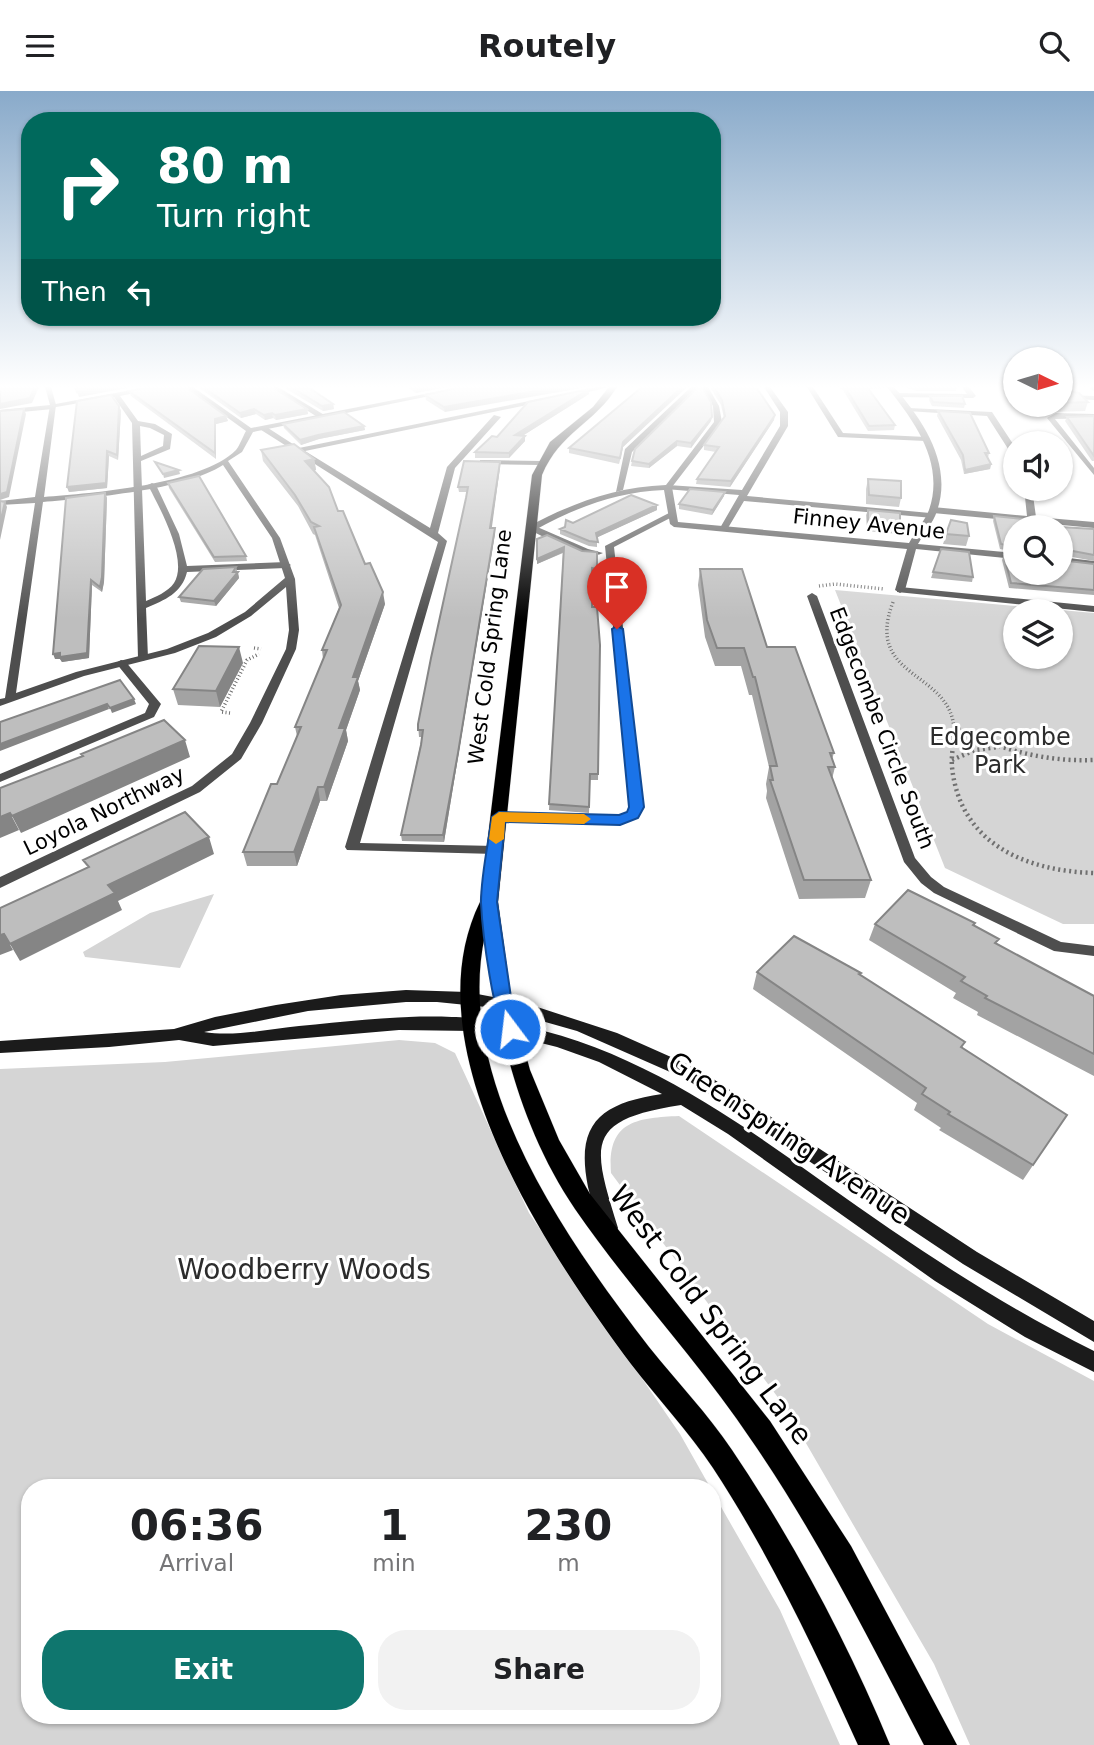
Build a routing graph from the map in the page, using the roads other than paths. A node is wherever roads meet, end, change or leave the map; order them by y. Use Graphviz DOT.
graph roads {
  1 [pos="45,464"];
  2 [pos="137,464"];
  3 [pos="220,464"];
  4 [pos="226,464"];
  5 [pos="322,464"];
  6 [pos="453,464"];
  7 [pos="541,464"];
  8 [pos="625,464"];
  9 [pos="686,464"];
  10 [pos="762,464"];
  11 [pos="936,464"];
  12 [pos="152,485"];
  13 [pos="138,487"];
  14 [pos="668,487"];
  15 [pos="619,490"];
  16 [pos="743,496"];
  17 [pos="40,499"];
  18 [pos="0,503"];
  19 [pos="931,513"];
  20 [pos="672,515"];
  21 [pos="1003,518"];
  22 [pos="1073,523"];
  23 [pos="1094,525"];
  24 [pos="532,528"];
  25 [pos="724,528"];
  26 [pos="433,534"];
  27 [pos="912,546"];
  28 [pos="609,553"];
  29 [pos="1003,555"];
  30 [pos="1073,562"];
  31 [pos="1094,564"];
  32 [pos="286,565"];
  33 [pos="182,569"];
  34 [pos="290,579"];
  35 [pos="812,596"];
  36 [pos="142,606"];
  37 [pos="1094,609"];
  38 [pos="143,658"];
  39 [pos="121,663"];
  40 [pos="5,701"];
  41 [pos="0,778"];
  42 [pos="499,817"];
  43 [pos="495,850"];
  44 [pos="0,883"];
  45 [pos="489,902"];
  46 [pos="1094,951"];
  47 [pos="469,998"];
  48 [pos="503,1004"];
  49 [pos="473,1024"];
  50 [pos="510,1029"];
  51 [pos="178,1035"];
  52 [pos="0,1047"];
  53 [pos="687,1097"];
  54 [pos="615,1246"];
  55 [pos="1094,1332"];
  56 [pos="1094,1362"];
  57 [pos="874,1745"];
  58 [pos="941,1745"];
  1 -- 17 [label="street"];
  2 -- 13 [label="street"];
  3 -- 12 [label="street"];
  4 -- 32 [label="street, Loyola Northway"];
  5 -- 26 [label="street"];
  6 -- 26 [label="street"];
  7 -- 24 [label="main road, West Cold Spring Lane"];
  8 -- 15 [label="street"];
  9 -- 14 [label="street"];
  10 -- 16 [label="street"];
  11 -- 19 [label="street"];
  12 -- 13 [label="street"];
  12 -- 33 [label="street"];
  13 -- 17 [label="street"];
  13 -- 36 [label="street"];
  14 -- 15 [label="street"];
  14 -- 16 [label="street"];
  14 -- 20 [label="street"];
  15 -- 24 [label="street"];
  16 -- 19 [label="street"];
  16 -- 25 [label="street"];
  17 -- 18 [label="street"];
  17 -- 40 [label="street"];
  19 -- 21 [label="street"];
  19 -- 27 [label="street"];
  20 -- 25 [label="street, Finney Avenue"];
  20 -- 28 [label="street"];
  22 -- 23 [label="street"];
  24 -- 28 [label="street"];
  24 -- 42 [label="main road, West Cold Spring Lane"];
  25 -- 27 [label="street, Finney Avenue"];
  26 -- 43 [label="street"];
  27 -- 29 [label="street, Finney Avenue"];
  27 -- 37 [label="street"];
  28 -- 42 [label="street"];
  30 -- 31 [label="street"];
  32 -- 33 [label="street"];
  32 -- 34 [label="street, Loyola Northway"];
  33 -- 36 [label="street"];
  34 -- 38 [label="street"];
  34 -- 44 [label="street, Loyola Northway"];
  35 -- 46 [label="street, Edgecombe Circle South"];
  36 -- 38 [label="street"];
  38 -- 39 [label="street"];
  39 -- 40 [label="street"];
  39 -- 41 [label="street"];
  42 -- 43 [label="main road, West Cold Spring Lane"];
  43 -- 45 [label="main road, West Cold Spring Lane"];
  45 -- 47 [label="main road, West Cold Spring Lane"];
  45 -- 48 [label="main road, West Cold Spring Lane"];
  47 -- 48 [label="main road, Greenspring Avenue"];
  47 -- 49 [label="main road, West Cold Spring Lane"];
  47 -- 51 [label="main road, Greenspring Avenue"];
  48 -- 50 [label="main road, West Cold Spring Lane"];
  48 -- 55 [label="main road, Greenspring Avenue"];
  49 -- 50 [label="main road, Greenspring Avenue"];
  49 -- 51 [label="main road, Greenspring Avenue"];
  49 -- 57 [label="main road, West Cold Spring Lane"];
  50 -- 53 [label="main road, Greenspring Avenue"];
  50 -- 54 [label="main road, West Cold Spring Lane"];
  51 -- 52 [label="main road, Greenspring Avenue"];
  53 -- 54 [label="main road"];
  53 -- 56 [label="main road, Greenspring Avenue"];
  54 -- 58 [label="main road, West Cold Spring Lane"];
}
